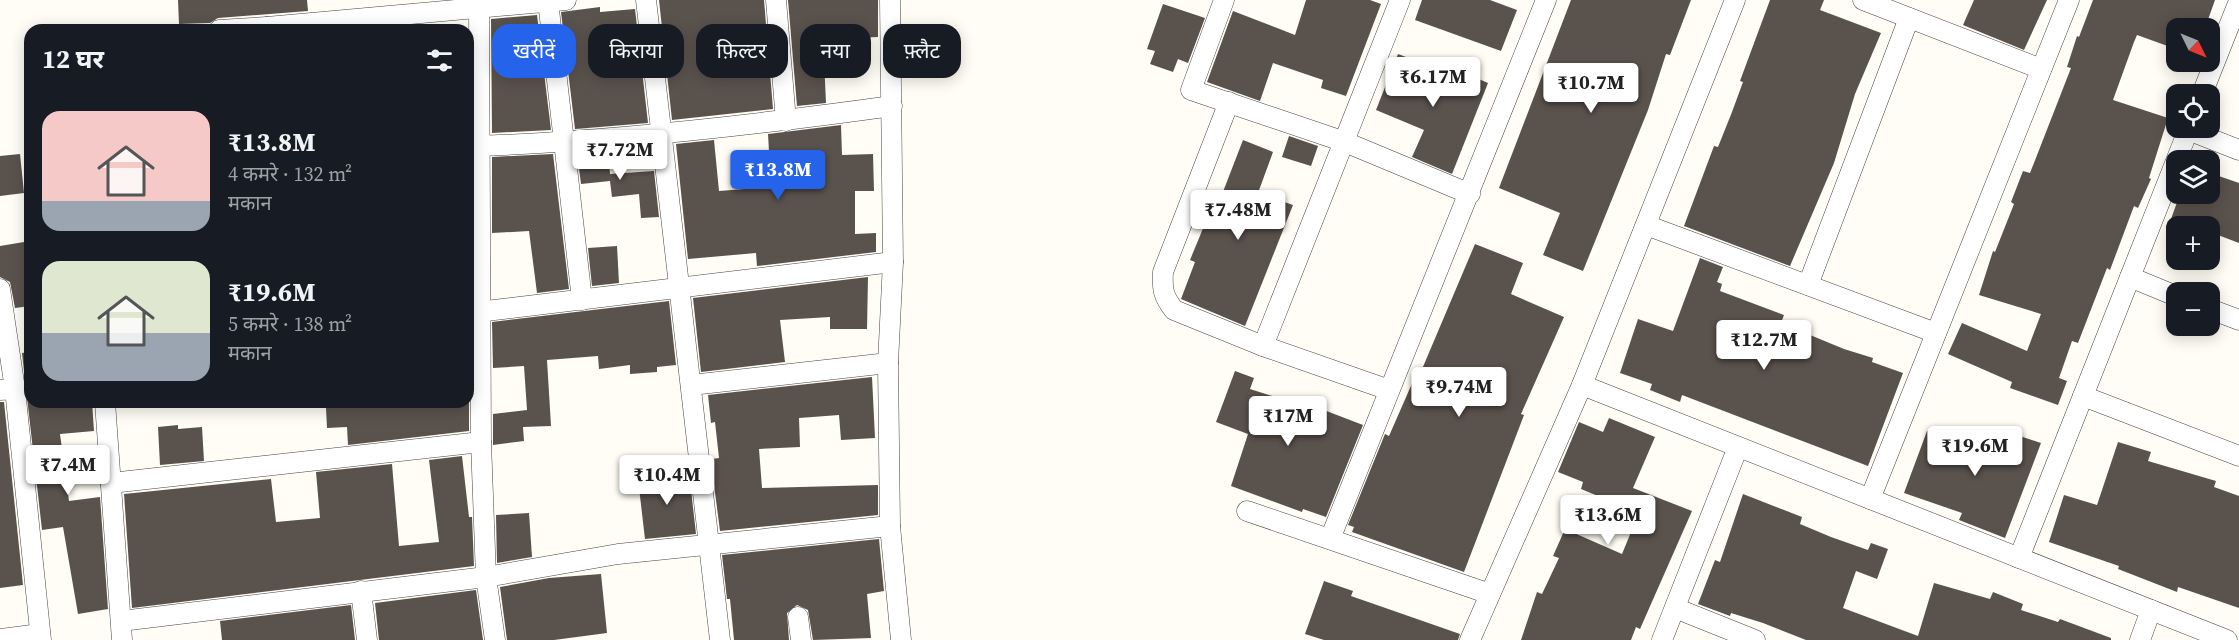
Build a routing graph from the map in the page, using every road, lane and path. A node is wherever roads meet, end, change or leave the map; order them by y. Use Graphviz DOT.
graph roads {
  1 [pos="646,0"];
  2 [pos="776,0"];
  3 [pos="890,0"];
  4 [pos="1224,0"];
  5 [pos="1400,0"];
  6 [pos="1546,0"];
  7 [pos="1735,0"];
  8 [pos="1863,0"];
  9 [pos="2069,0"];
  10 [pos="557,1"];
  11 [pos="2239,1"];
  12 [pos="479,8"];
  13 [pos="1909,18"];
  14 [pos="309,24"];
  15 [pos="2042,69"];
  16 [pos="2206,84"];
  17 [pos="1229,102"];
  18 [pos="892,106"];
  19 [pos="786,120"];
  20 [pos="663,132"];
  21 [pos="2184,138"];
  22 [pos="2210,138"];
  23 [pos="564,142"];
  24 [pos="1345,142"];
  25 [pos="2239,150"];
  26 [pos="475,152"];
  27 [pos="1470,194"];
  28 [pos="1646,225"];
  29 [pos="893,262"];
  30 [pos="2130,277"];
  31 [pos="1808,285"];
  32 [pos="0,289"];
  33 [pos="680,289"];
  34 [pos="2166,292"];
  35 [pos="582,300"];
  36 [pos="474,312"];
  37 [pos="2220,313"];
  38 [pos="2239,321"];
  39 [pos="1936,333"];
  40 [pos="1263,346"];
  41 [pos="888,363"];
  42 [pos="691,385"];
  43 [pos="1582,385"];
  44 [pos="7,389"];
  45 [pos="1389,390"];
  46 [pos="2083,396"];
  47 [pos="105,408"];
  48 [pos="481,442"];
  49 [pos="1738,447"];
  50 [pos="2239,456"];
  51 [pos="111,483"];
  52 [pos="1870,499"];
  53 [pos="1247,511"];
  54 [pos="891,526"];
  55 [pos="1330,539"];
  56 [pos="708,546"];
  57 [pos="2019,558"];
  58 [pos="486,577"];
  59 [pos="361,591"];
  60 [pos="1490,594"];
  61 [pos="1675,608"];
  62 [pos="2151,610"];
  63 [pos="798,617"];
  64 [pos="122,631"];
  65 [pos="41,637"];
  66 [pos="0,639"];
  67 [pos="367,640"];
  68 [pos="495,640"];
  69 [pos="720,640"];
  70 [pos="801,640"];
  71 [pos="901,640"];
  72 [pos="1470,640"];
  73 [pos="1662,640"];
  74 [pos="1755,640"];
  75 [pos="2140,640"];
  76 [pos="2227,640"];
  1 -- 20 [label="street"];
  2 -- 19 [label="street"];
  3 -- 18 [label="street"];
  4 -- 17 [label="street"];
  5 -- 24 [label="street"];
  6 -- 27 [label="street"];
  7 -- 28 [label="street"];
  8 -- 13 [label="street"];
  9 -- 15 [label="street"];
  10 -- 12 [label="street"];
  10 -- 23 [label="street"];
  11 -- 16 [label="street"];
  12 -- 14 [label="street"];
  12 -- 26 [label="street"];
  13 -- 15 [label="street"];
  13 -- 31 [label="street"];
  15 -- 39 [label="street"];
  17 -- 24 [label="street"];
  17 -- 40 [label="street"];
  18 -- 19 [label="street"];
  18 -- 29 [label="street"];
  19 -- 20 [label="street"];
  20 -- 23 [label="street"];
  20 -- 33 [label="street"];
  21 -- 30 [label="street"];
  22 -- 25 [label="street"];
  23 -- 26 [label="street"];
  23 -- 35 [label="street"];
  24 -- 27 [label="street"];
  24 -- 40 [label="street"];
  26 -- 36 [label="street"];
  27 -- 45 [label="street"];
  28 -- 31 [label="street"];
  28 -- 43 [label="street"];
  29 -- 33 [label="street"];
  29 -- 41 [label="street"];
  30 -- 34 [label="street"];
  30 -- 46 [label="street"];
  31 -- 39 [label="street"];
  32 -- 44 [label="street"];
  33 -- 35 [label="street"];
  33 -- 42 [label="street"];
  35 -- 36 [label="street"];
  36 -- 48 [label="street"];
  37 -- 38 [label="street"];
  39 -- 52 [label="street"];
  40 -- 45 [label="street"];
  41 -- 42 [label="street"];
  41 -- 54 [label="street"];
  42 -- 56 [label="street"];
  43 -- 49 [label="street"];
  43 -- 60 [label="street"];
  44 -- 65 [label="street"];
  45 -- 55 [label="street"];
  46 -- 50 [label="street"];
  46 -- 57 [label="street"];
  47 -- 51 [label="street"];
  48 -- 51 [label="street"];
  48 -- 58 [label="street"];
  49 -- 52 [label="street"];
  49 -- 61 [label="street"];
  51 -- 64 [label="street"];
  52 -- 57 [label="street"];
  53 -- 55 [label="street"];
  54 -- 56 [label="street"];
  54 -- 71 [label="street"];
  55 -- 60 [label="street"];
  56 -- 58 [label="street"];
  56 -- 69 [label="street"];
  57 -- 62 [label="street"];
  58 -- 59 [label="street"];
  58 -- 68 [label="street"];
  59 -- 64 [label="street"];
  59 -- 67 [label="street"];
  60 -- 72 [label="street"];
  61 -- 73 [label="street"];
  61 -- 74 [label="street"];
  62 -- 75 [label="street"];
  62 -- 76 [label="street"];
  63 -- 70 [label="street"];
  65 -- 66 [label="street"];
}
